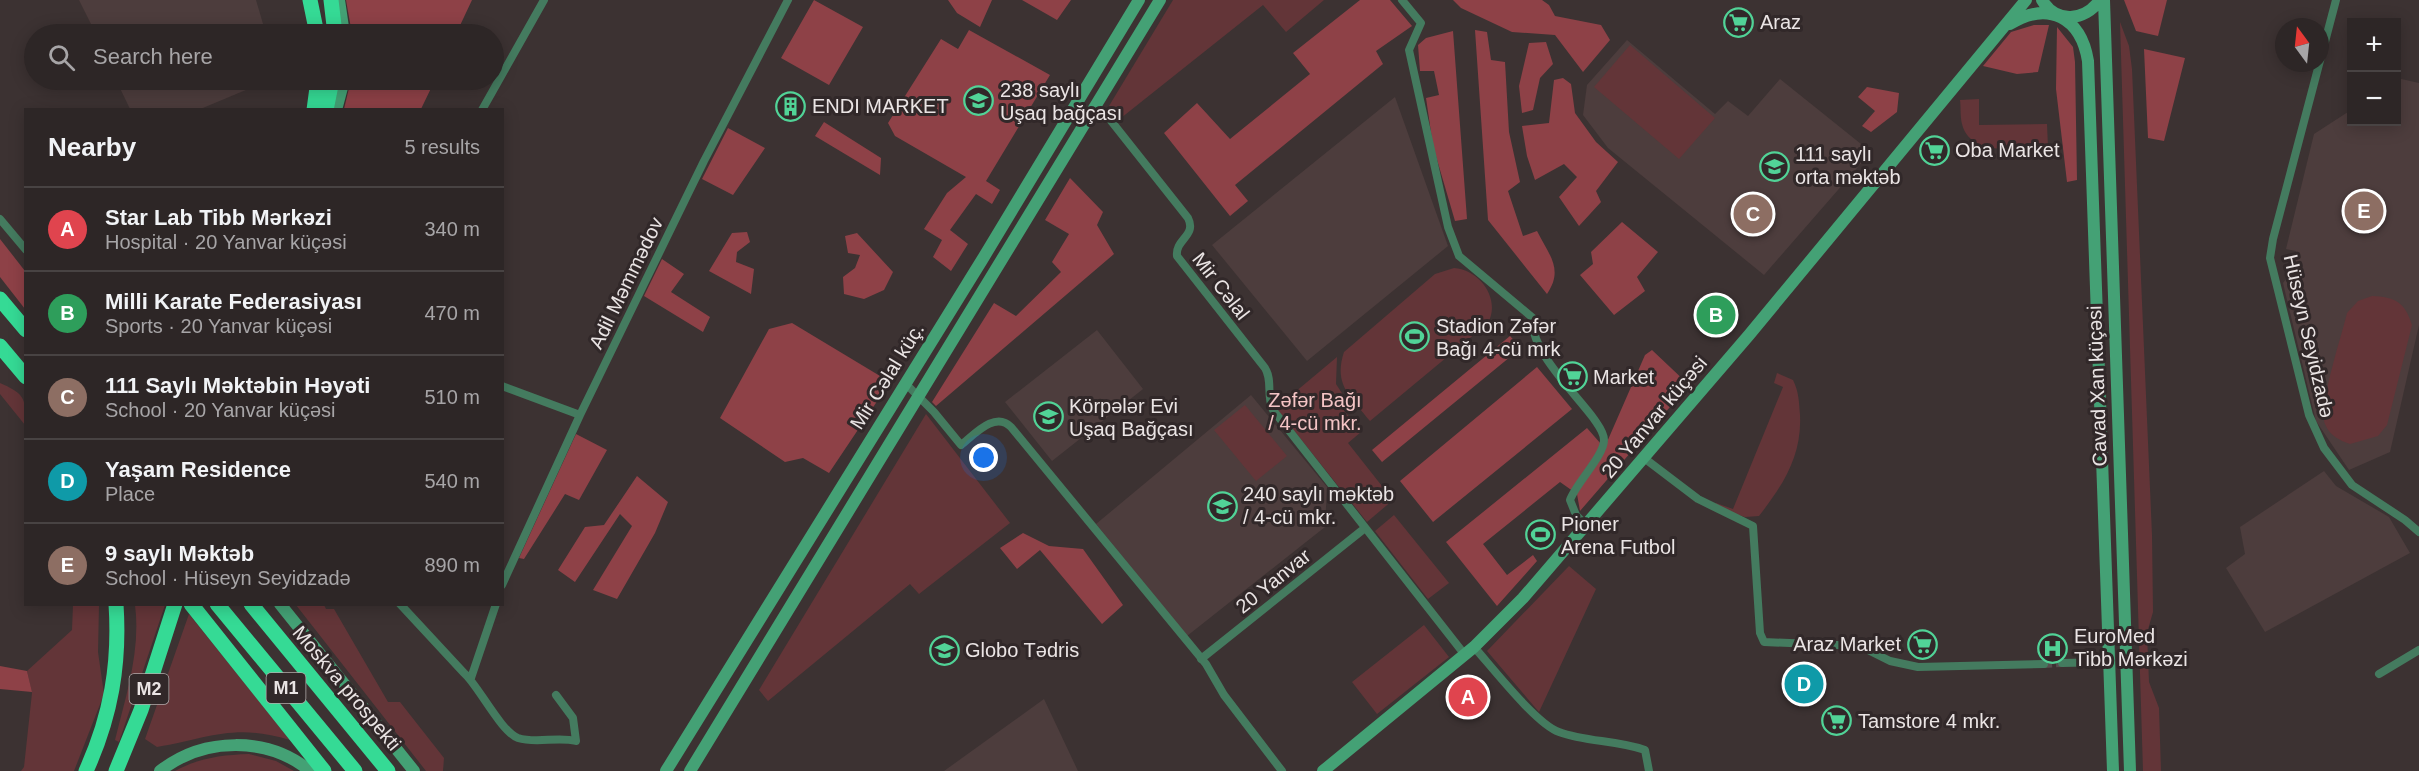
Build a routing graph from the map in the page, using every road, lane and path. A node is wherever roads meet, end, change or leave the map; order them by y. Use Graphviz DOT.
graph roads {
  1 [pos="310,0"];
  2 [pos="331,0"];
  3 [pos="339,0"];
  4 [pos="544,0"];
  5 [pos="788,0"];
  6 [pos="1139,0"];
  7 [pos="1160,0"];
  8 [pos="1402,0"];
  9 [pos="2026,0"];
  10 [pos="2042,0"];
  11 [pos="2102,0"];
  12 [pos="2336,0"];
  13 [pos="2060,16"];
  14 [pos="315,24"];
  15 [pos="334,24"];
  16 [pos="343,24"];
  17 [pos="2004,28"];
  18 [pos="504,71"];
  19 [pos="317,90"];
  20 [pos="331,90"];
  21 [pos="341,90"];
  22 [pos="493,90"];
  23 [pos="1094,106"];
  24 [pos="314,108"];
  25 [pos="326,108"];
  26 [pos="337,108"];
  27 [pos="483,108"];
  28 [pos="0,219"];
  29 [pos="24,248"];
  30 [pos="0,299"];
  31 [pos="24,328"];
  32 [pos="0,346"];
  33 [pos="24,375"];
  34 [pos="905,383"];
  35 [pos="504,387"];
  36 [pos="918,395"];
  37 [pos="580,415"];
  38 [pos="1644,458"];
  39 [pos="1587,526"];
  40 [pos="1365,528"];
  41 [pos="2419,532"];
  42 [pos="504,581"];
  43 [pos="116,606"];
  44 [pos="174,606"];
  45 [pos="193,606"];
  46 [pos="219,606"];
  47 [pos="252,606"];
  48 [pos="282,606"];
  49 [pos="402,606"];
  50 [pos="495,606"];
  51 [pos="2419,650"];
  52 [pos="1469,651"];
  53 [pos="1201,658"];
  54 [pos="2108,662"];
  55 [pos="2062,663"];
  56 [pos="2044,664"];
  57 [pos="729,669"];
  58 [pos="2379,674"];
  59 [pos="471,678"];
  60 [pos="746,679"];
  61 [pos="556,695"];
  62 [pos="87,771"];
  63 [pos="116,771"];
  64 [pos="160,771"];
  65 [pos="310,771"];
  66 [pos="324,771"];
  67 [pos="355,771"];
  68 [pos="388,771"];
  69 [pos="414,771"];
  70 [pos="666,771"];
  71 [pos="690,771"];
  72 [pos="1282,771"];
  73 [pos="1323,771"];
  74 [pos="1649,771"];
  75 [pos="2113,771"];
  76 [pos="2130,771"];
  1 -- 14 [label="highway"];
  2 -- 15 [label="highway"];
  3 -- 16 [label="street"];
  4 -- 18 [label="street"];
  5 -- 37 [label="street, Adil Məmmədov"];
  6 -- 34 [label="street, Mir Cəlal küç."];
  7 -- 23 [label="street, Mir Cəlal küç."];
  8 -- 39 [label="street"];
  9 -- 17 [label="street, 20 Yanvar küçəsi"];
  10 -- 13 [label="street, Cavad Xan küçəsi"];
  11 -- 13 [label="street"];
  11 -- 76 [label="street, Cavad Xan küçəsi"];
  12 -- 41 [label="street, Hüseyn Seyidzadə"];
  13 -- 17 [label="street"];
  13 -- 54 [label="street, Cavad Xan küçəsi"];
  17 -- 38 [label="street, 20 Yanvar küçəsi"];
  19 -- 24 [label="highway"];
  20 -- 25 [label="highway"];
  21 -- 26 [label="street"];
  22 -- 27 [label="street"];
  23 -- 36 [label="street, Mir Cəlal küç."];
  23 -- 40 [label="street, Mir Cəlal"];
  28 -- 29 [label="street"];
  30 -- 31 [label="highway"];
  32 -- 33 [label="highway"];
  34 -- 36 [label="street"];
  34 -- 57 [label="street, Mir Cəlal küç."];
  35 -- 37 [label="street"];
  36 -- 53 [label="street"];
  36 -- 60 [label="street, Mir Cəlal küç."];
  37 -- 42 [label="street, Adil Məmmədov"];
  38 -- 39 [label="street, 20 Yanvar küçəsi"];
  38 -- 56 [label="street"];
  39 -- 52 [label="street, 20 Yanvar küçəsi"];
  40 -- 52 [label="street"];
  40 -- 53 [label="street, 20 Yanvar"];
  43 -- 62 [label="highway, M2"];
  44 -- 63 [label="highway, M2"];
  45 -- 66 [label="highway"];
  46 -- 67 [label="highway, M1"];
  47 -- 68 [label="highway, Moskva prospekti / M1"];
  48 -- 69 [label="street, Moskva prospekti"];
  49 -- 59 [label="street"];
  50 -- 59 [label="street"];
  51 -- 58 [label="street"];
  52 -- 73 [label="street, 20 Yanvar küçəsi"];
  52 -- 74 [label="street"];
  53 -- 72 [label="street"];
  54 -- 55 [label="street"];
  54 -- 75 [label="street, Cavad Xan küçəsi"];
  57 -- 60 [label="street"];
  57 -- 70 [label="street, Mir Cəlal küç."];
  59 -- 61 [label="street"];
  60 -- 71 [label="street, Mir Cəlal küç."];
  64 -- 65 [label="street"];
}
